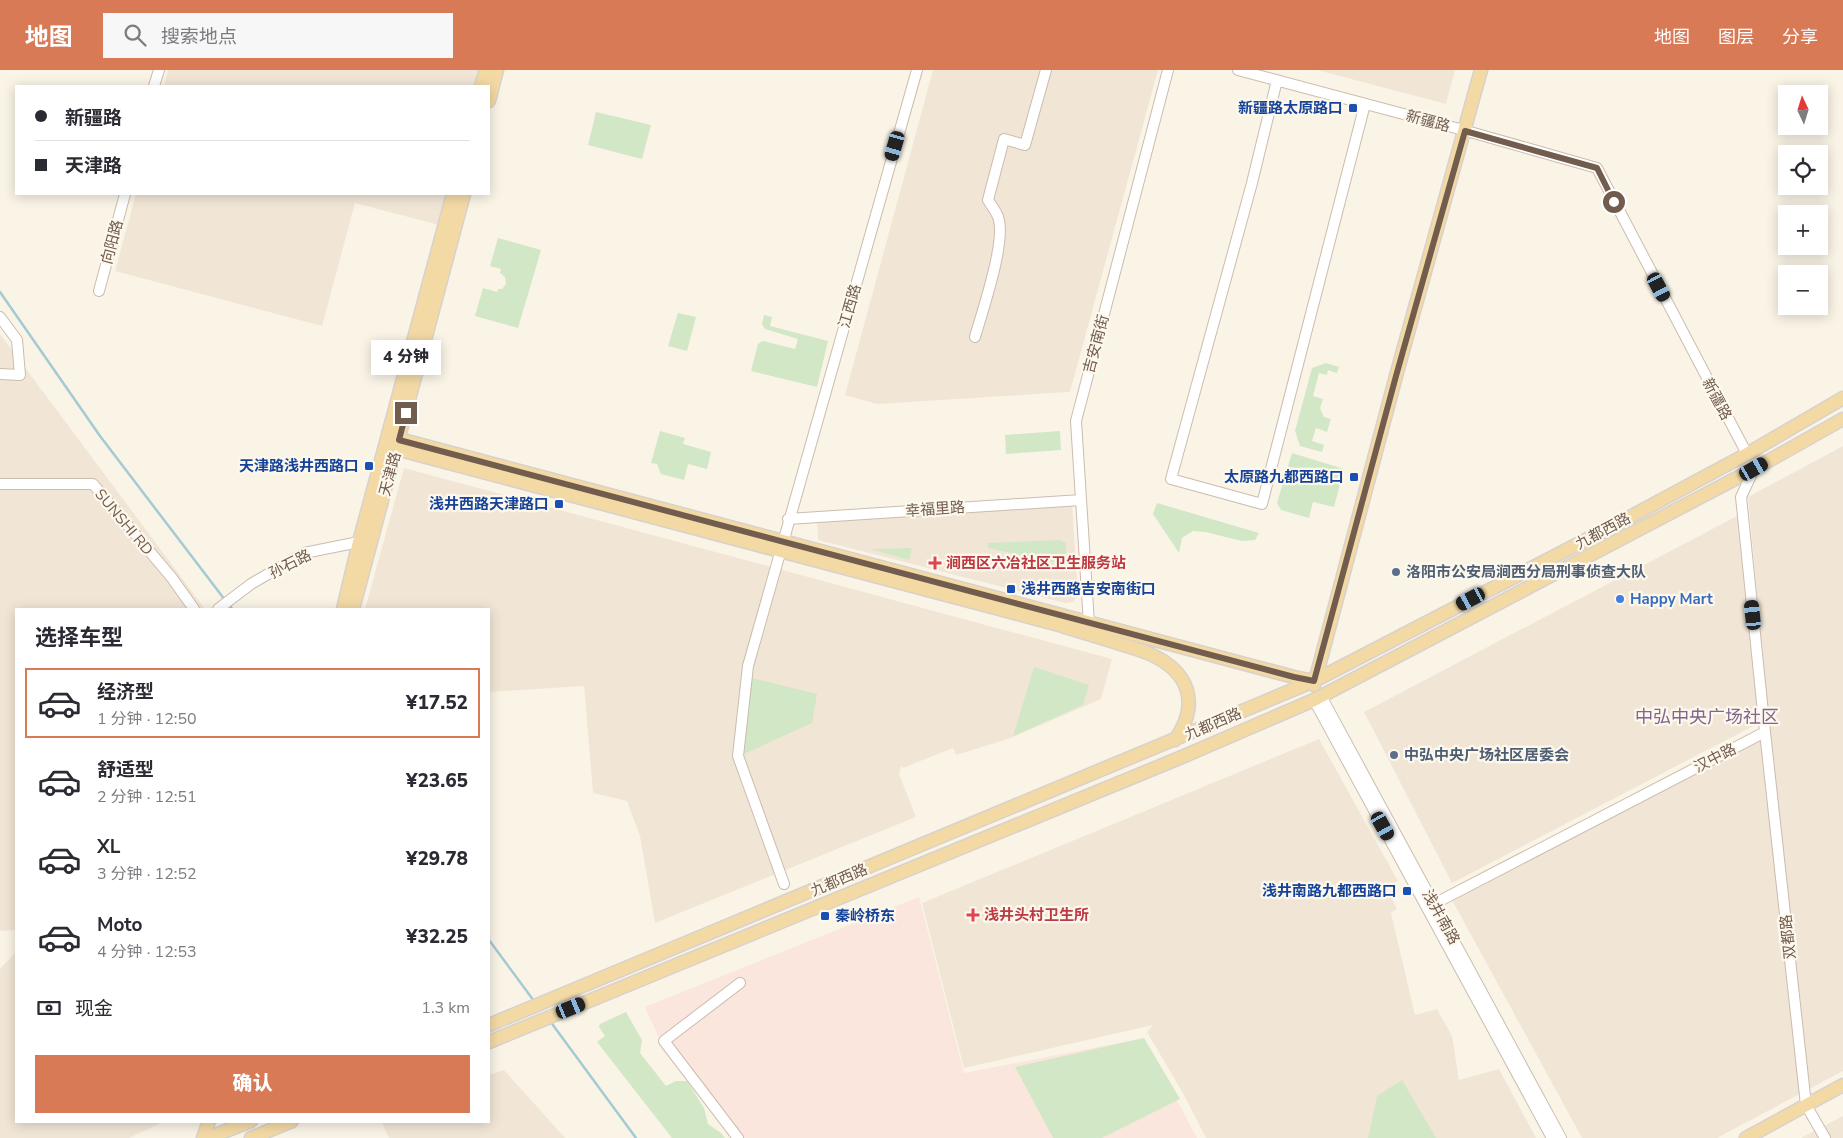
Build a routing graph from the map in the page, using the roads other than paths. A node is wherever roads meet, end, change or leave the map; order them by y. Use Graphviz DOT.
graph roads {
  1 [pos="159,70"];
  2 [pos="486,70"];
  3 [pos="497,70"];
  4 [pos="917,70"];
  5 [pos="1046,70"];
  6 [pos="1168,70"];
  7 [pos="1238,70"];
  8 [pos="1481,70"];
  9 [pos="1277,80"];
  10 [pos="154,85"];
  11 [pos="482,85"];
  12 [pos="490,97"];
  13 [pos="1365,104"];
  14 [pos="1465,131"];
  15 [pos="125,195"];
  16 [pos="453,195"];
  17 [pos="464,195"];
  18 [pos="99,290"];
  19 [pos="0,317"];
  20 [pos="975,338"];
  21 [pos="0,374"];
  22 [pos="1843,398"];
  23 [pos="1843,419"];
  24 [pos="392,443"];
  25 [pos="1746,454"];
  26 [pos="1754,469"];
  27 [pos="0,484"];
  28 [pos="1081,500"];
  29 [pos="788,519"];
  30 [pos="365,543"];
  31 [pos="781,546"];
  32 [pos="193,608"];
  33 [pos="219,608"];
  34 [pos="343,608"];
  35 [pos="353,608"];
  36 [pos="1090,624"];
  37 [pos="1314,681"];
  38 [pos="1317,698"];
  39 [pos="1765,732"];
  40 [pos="1175,740"];
  41 [pos="784,884"];
  42 [pos="1431,905"];
  43 [pos="740,983"];
  44 [pos="490,1025"];
  45 [pos="490,1042"];
  46 [pos="1843,1085"];
  47 [pos="1843,1094"];
  48 [pos="1808,1108"];
  49 [pos="209,1123"];
  50 [pos="217,1123"];
  51 [pos="246,1123"];
  52 [pos="287,1123"];
  53 [pos="209,1137"];
  54 [pos="251,1138"];
  55 [pos="738,1138"];
  56 [pos="1552,1138"];
  57 [pos="1562,1138"];
  58 [pos="1746,1138"];
  59 [pos="1763,1138"];
  60 [pos="1825,1138"];
  1 -- 10 [label="street"];
  2 -- 11 [label="main road"];
  3 -- 12 [label="main road"];
  4 -- 29 [label="street, 江西路"];
  5 -- 20 [label="street"];
  6 -- 28 [label="street, 吉安南街"];
  7 -- 9 [label="street, 新疆路"];
  8 -- 14 [label="main road"];
  9 -- 13 [label="street, 新疆路"];
  9 -- 13 [label="street"];
  13 -- 14 [label="street, 新疆路"];
  14 -- 25 [label="street, 新疆路"];
  14 -- 37 [label="main road"];
  15 -- 18 [label="street, 向阳路"];
  16 -- 24 [label="main road, 天津路"];
  17 -- 24 [label="main road, 天津路"];
  19 -- 21 [label="street"];
  22 -- 25 [label="main road, 九都西路"];
  23 -- 26 [label="main road, 九都西路"];
  24 -- 30 [label="main road, 天津路"];
  24 -- 31 [label="main road"];
  25 -- 37 [label="main road, 九都西路"];
  26 -- 38 [label="main road, 九都西路"];
  26 -- 39 [label="street"];
  27 -- 32 [label="street, SUNSHI RD"];
  28 -- 29 [label="street, 幸福里路"];
  28 -- 36 [label="street, 吉安南街"];
  29 -- 31 [label="street, 江西路"];
  30 -- 33 [label="street, 孙石路"];
  30 -- 34 [label="main road, 天津路"];
  30 -- 35 [label="main road, 天津路"];
  31 -- 36 [label="main road"];
  31 -- 40 [label="main road"];
  31 -- 41 [label="street, 江西路"];
  36 -- 37 [label="main road"];
  37 -- 38 [label="main road"];
  37 -- 40 [label="main road, 九都西路"];
  38 -- 42 [label="street, 浅井南路"];
  38 -- 45 [label="main road, 九都西路"];
  39 -- 42 [label="street, 汉中路"];
  39 -- 48 [label="street, 双都路"];
  40 -- 44 [label="main road, 九都西路"];
  42 -- 56 [label="street, 浅井南路"];
  42 -- 57 [label="street, 浅井南路"];
  43 -- 55 [label="street"];
  46 -- 48 [label="main road"];
  47 -- 48 [label="main road"];
  48 -- 58 [label="main road"];
  48 -- 59 [label="main road"];
  48 -- 60 [label="street, 双都路"];
  49 -- 53 [label="main road"];
  50 -- 53 [label="main road"];
  51 -- 53 [label="main road"];
  52 -- 54 [label="main road"];
}
